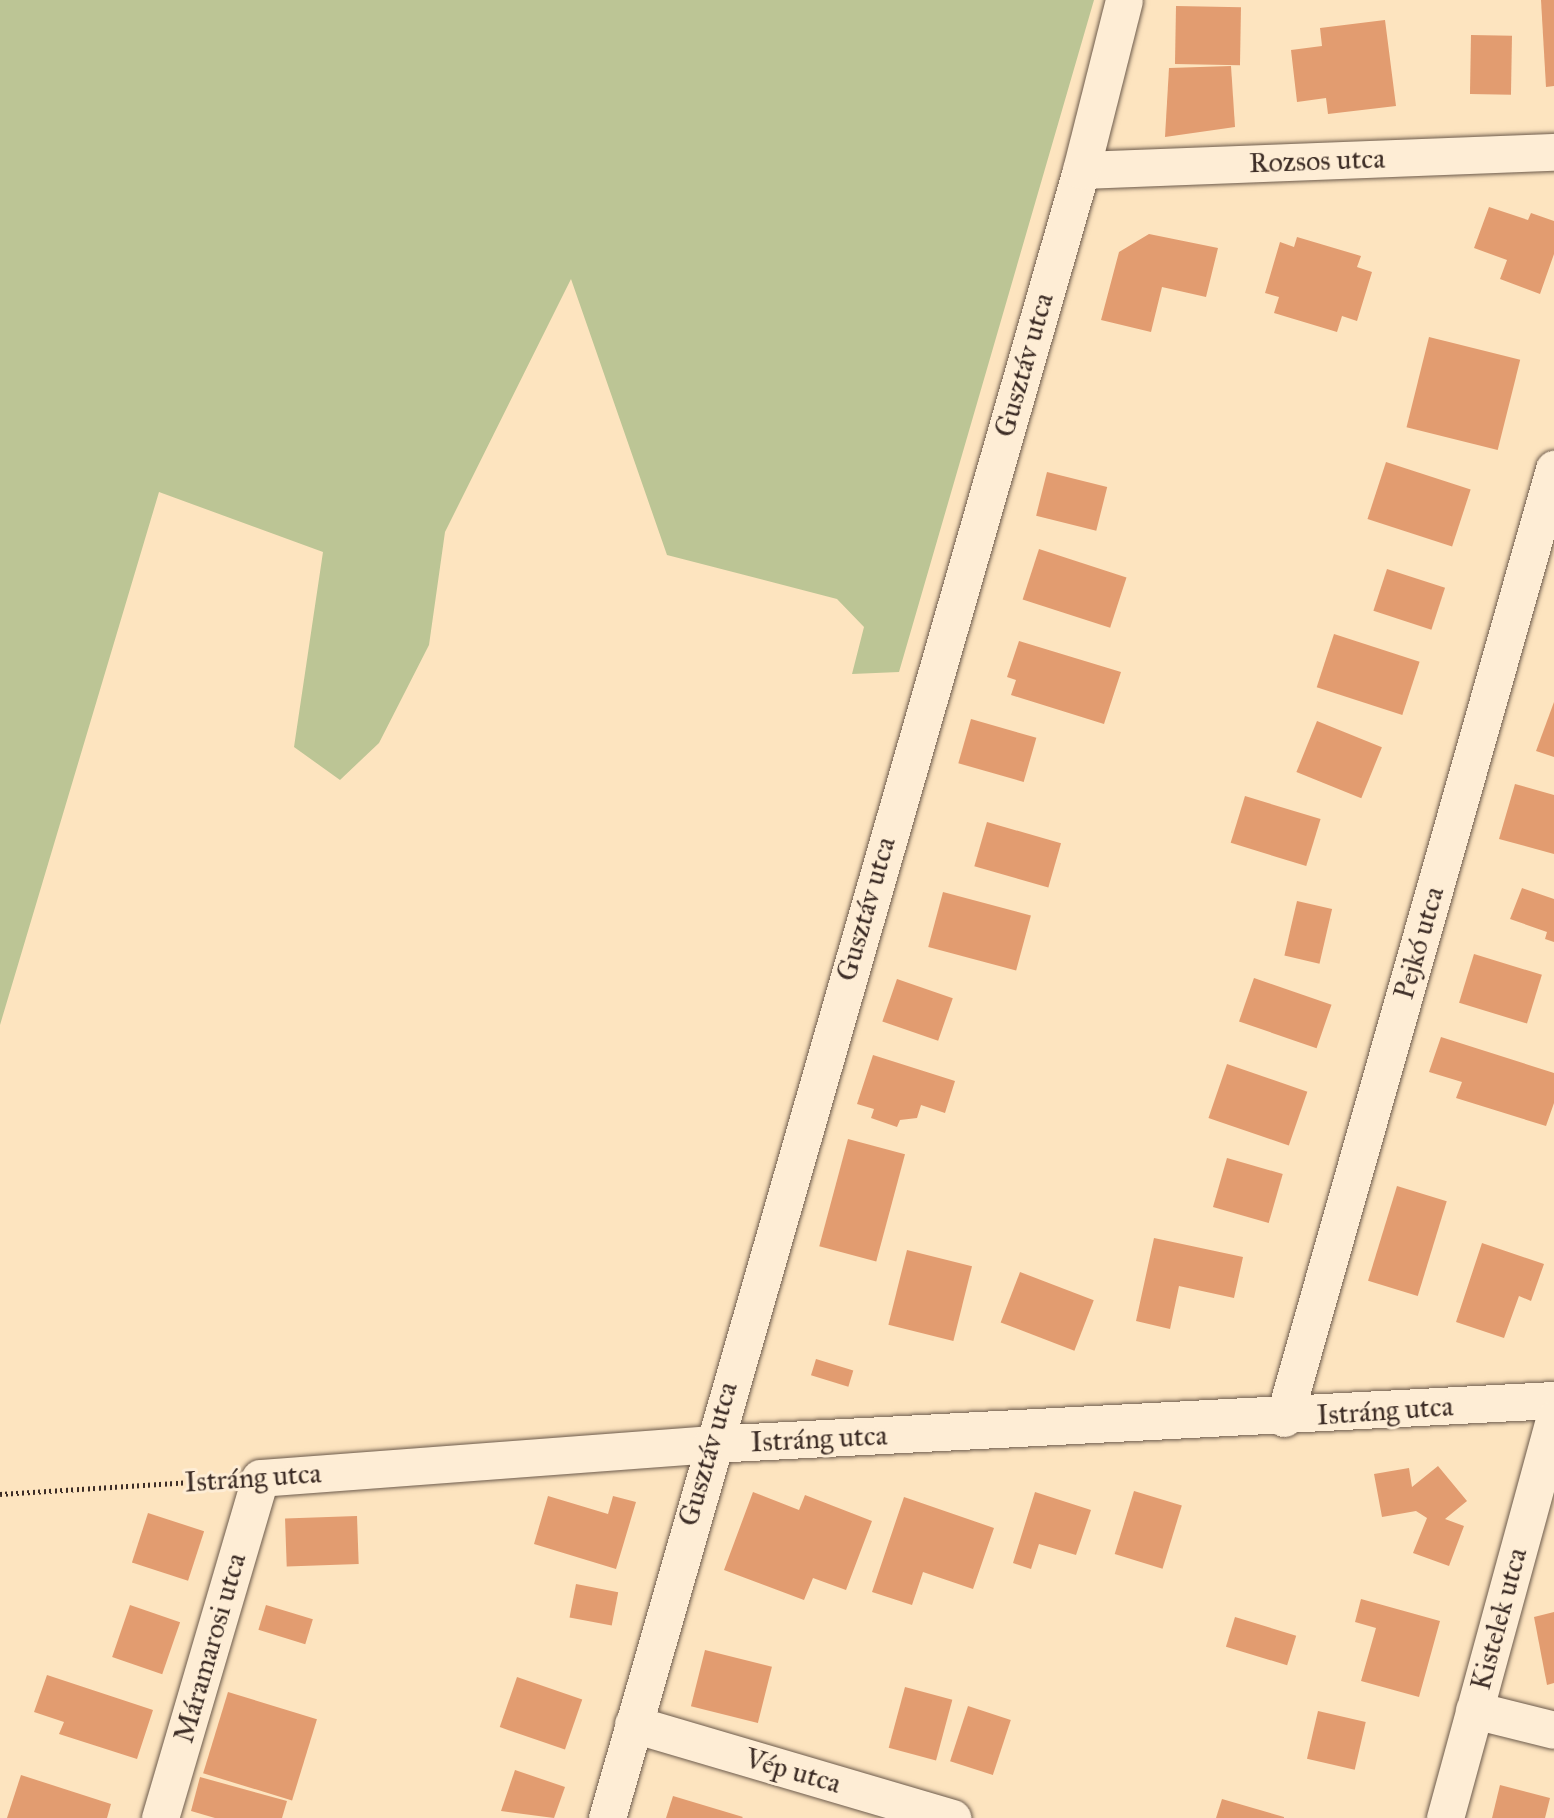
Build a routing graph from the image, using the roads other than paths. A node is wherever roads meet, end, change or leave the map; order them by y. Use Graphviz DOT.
graph roads {
  1 [pos="1124,0"];
  2 [pos="1554,152"];
  3 [pos="1081,170"];
  4 [pos="1554,469"];
  5 [pos="1554,1400"];
  6 [pos="1284,1418"];
  7 [pos="1554,1419"];
  8 [pos="710,1444"];
  9 [pos="260,1478"];
  10 [pos="1474,1710"];
  11 [pos="633,1724"];
  12 [pos="1554,1730"];
  13 [pos="160,1818"];
  14 [pos="607,1818"];
  15 [pos="953,1818"];
  16 [pos="1445,1818"];
  1 -- 3 [label="street, Gusztáv utca"];
  2 -- 3 [label="street, Rozsos utca"];
  3 -- 8 [label="street, Gusztáv utca"];
  4 -- 6 [label="street, Pejkó utca"];
  5 -- 6 [label="street, Istráng utca"];
  6 -- 8 [label="street, Istráng utca"];
  7 -- 10 [label="street, Kistelek utca"];
  8 -- 9 [label="street, Istráng utca"];
  8 -- 11 [label="street, Gusztáv utca"];
  9 -- 13 [label="street, Máramarosi utca"];
  10 -- 12 [label="street"];
  10 -- 16 [label="street, Kistelek utca"];
  11 -- 14 [label="street, Gusztáv utca"];
  11 -- 15 [label="street, Vép utca"];
}
